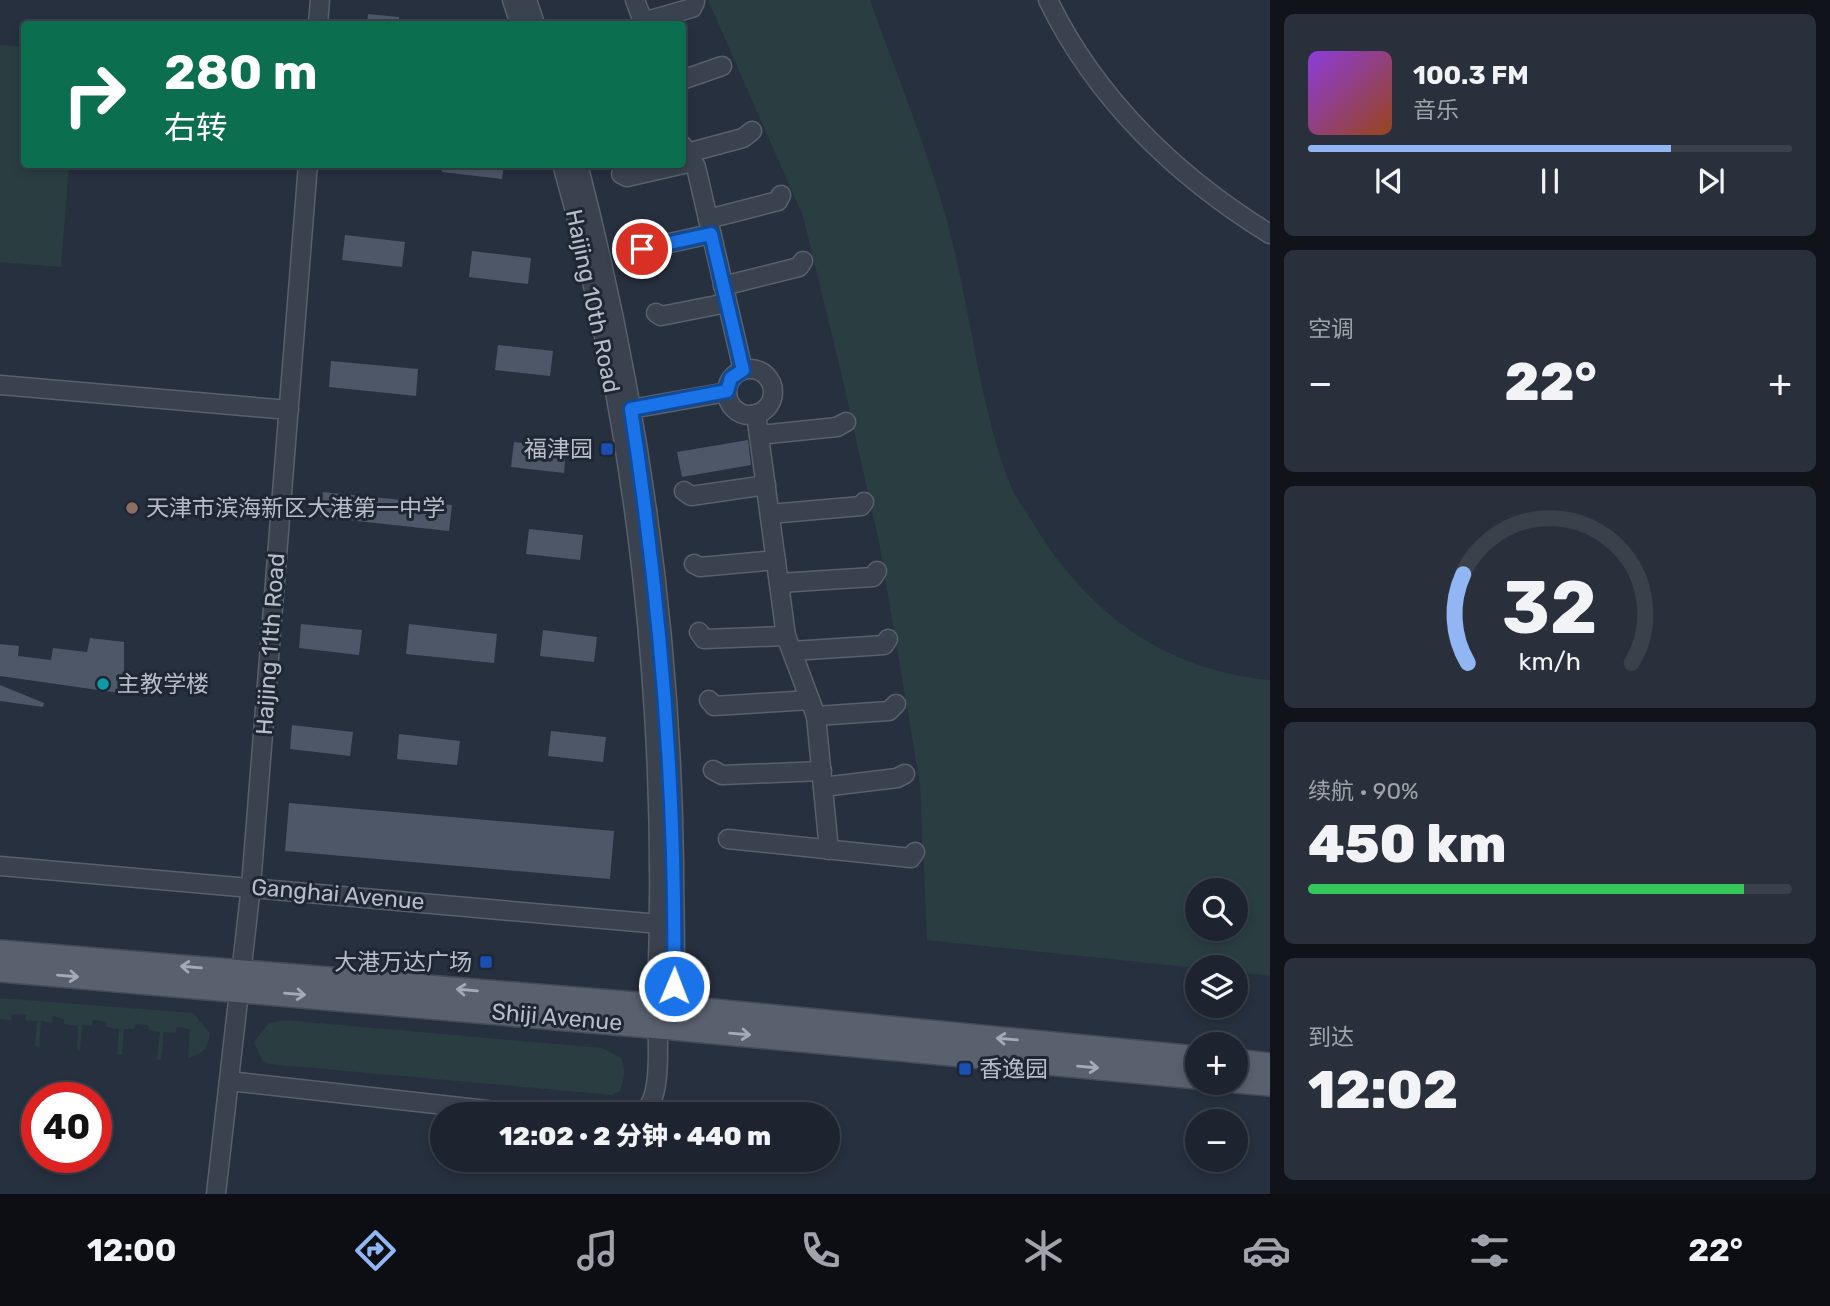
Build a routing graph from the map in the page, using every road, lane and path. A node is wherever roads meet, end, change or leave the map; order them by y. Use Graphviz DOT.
graph roads {
  1 [pos="320,0"];
  2 [pos="512,0"];
  3 [pos="527,0"];
  4 [pos="635,0"];
  5 [pos="1048,0"];
  6 [pos="1055,0"];
  7 [pos="695,2"];
  8 [pos="318,21"];
  9 [pos="519,21"];
  10 [pos="534,21"];
  11 [pos="643,21"];
  12 [pos="650,21"];
  13 [pos="722,66"];
  14 [pos="686,79"];
  15 [pos="751,131"];
  16 [pos="687,153"];
  17 [pos="308,168"];
  18 [pos="563,168"];
  19 [pos="579,168"];
  20 [pos="650,168"];
  21 [pos="621,174"];
  22 [pos="781,194"];
  23 [pos="709,227"];
  24 [pos="1270,227"];
  25 [pos="1270,234"];
  26 [pos="636,243"];
  27 [pos="803,261"];
  28 [pos="725,294"];
  29 [pos="656,313"];
  30 [pos="743,370"];
  31 [pos="0,385"];
  32 [pos="727,391"];
  33 [pos="289,410"];
  34 [pos="623,410"];
  35 [pos="756,414"];
  36 [pos="846,422"];
  37 [pos="759,435"];
  38 [pos="766,485"];
  39 [pos="684,491"];
  40 [pos="864,502"];
  41 [pos="770,514"];
  42 [pos="776,560"];
  43 [pos="694,564"];
  44 [pos="877,570"];
  45 [pos="779,583"];
  46 [pos="699,632"];
  47 [pos="887,639"];
  48 [pos="789,643"];
  49 [pos="709,700"];
  50 [pos="896,704"];
  51 [pos="813,708"];
  52 [pos="713,770"];
  53 [pos="905,774"];
  54 [pos="822,779"];
  55 [pos="728,839"];
  56 [pos="830,850"];
  57 [pos="915,852"];
  58 [pos="0,866"];
  59 [pos="251,886"];
  60 [pos="667,925"];
  61 [pos="0,952"];
  62 [pos="0,970"];
  63 [pos="242,980"];
  64 [pos="665,1017"];
  65 [pos="1185,1057"];
  66 [pos="1248,1062"];
  67 [pos="1270,1065"];
  68 [pos="1185,1076"];
  69 [pos="229,1081"];
  70 [pos="1248,1081"];
  71 [pos="1270,1084"];
  72 [pos="651,1102"];
  73 [pos="430,1104"];
  74 [pos="216,1194"];
  1 -- 8 [label="street"];
  2 -- 9 [label="street"];
  3 -- 10 [label="street"];
  4 -- 11 [label="street"];
  5 -- 25 [label="street"];
  6 -- 24 [label="street"];
  7 -- 12 [label="street"];
  13 -- 14 [label="street"];
  15 -- 16 [label="street"];
  16 -- 23 [label="street"];
  17 -- 33 [label="street, Haijing 11th Road"];
  18 -- 34 [label="street, Haijing 10th Road"];
  19 -- 34 [label="street, Haijing 10th Road"];
  20 -- 21 [label="street"];
  22 -- 23 [label="street"];
  23 -- 26 [label="street"];
  23 -- 28 [label="street"];
  27 -- 28 [label="street"];
  28 -- 29 [label="street"];
  28 -- 30 [label="street"];
  30 -- 32 [label="street"];
  30 -- 35 [label="street"];
  31 -- 33 [label="street"];
  32 -- 34 [label="street"];
  32 -- 35 [label="street"];
  33 -- 59 [label="street, Haijing 11th Road"];
  34 -- 60 [label="street, Haijing 10th Road"];
  35 -- 37 [label="street"];
  36 -- 37 [label="street"];
  37 -- 38 [label="street"];
  38 -- 39 [label="street"];
  38 -- 41 [label="street"];
  40 -- 41 [label="street"];
  41 -- 42 [label="street"];
  42 -- 43 [label="street"];
  42 -- 45 [label="street"];
  44 -- 45 [label="street"];
  45 -- 48 [label="street"];
  46 -- 48 [label="street"];
  47 -- 48 [label="street"];
  48 -- 51 [label="street"];
  49 -- 51 [label="street"];
  50 -- 51 [label="street"];
  51 -- 54 [label="street"];
  52 -- 54 [label="street"];
  53 -- 54 [label="street"];
  54 -- 56 [label="street"];
  55 -- 56 [label="street"];
  56 -- 57 [label="street"];
  58 -- 59 [label="street, Ganghai Avenue"];
  59 -- 60 [label="street, Ganghai Avenue"];
  59 -- 63 [label="street, Haijing 11th Road"];
  60 -- 64 [label="street, Haijing 10th Road"];
  63 -- 61 [label="main road, Shiji Avenue, one-way"];
  62 -- 63 [label="main road, Shiji Avenue, one-way"];
  63 -- 64 [label="main road, Shiji Avenue"];
  63 -- 69 [label="street, Haijing 11th Road"];
  65 -- 64 [label="main road, Shiji Avenue, one-way"];
  64 -- 68 [label="main road, Shiji Avenue, one-way"];
  64 -- 72 [label="street, Haijing 10th Road"];
  66 -- 67 [label="main road"];
  69 -- 73 [label="street"];
  69 -- 74 [label="street, Haijing 11th Road"];
  70 -- 71 [label="main road"];
}
